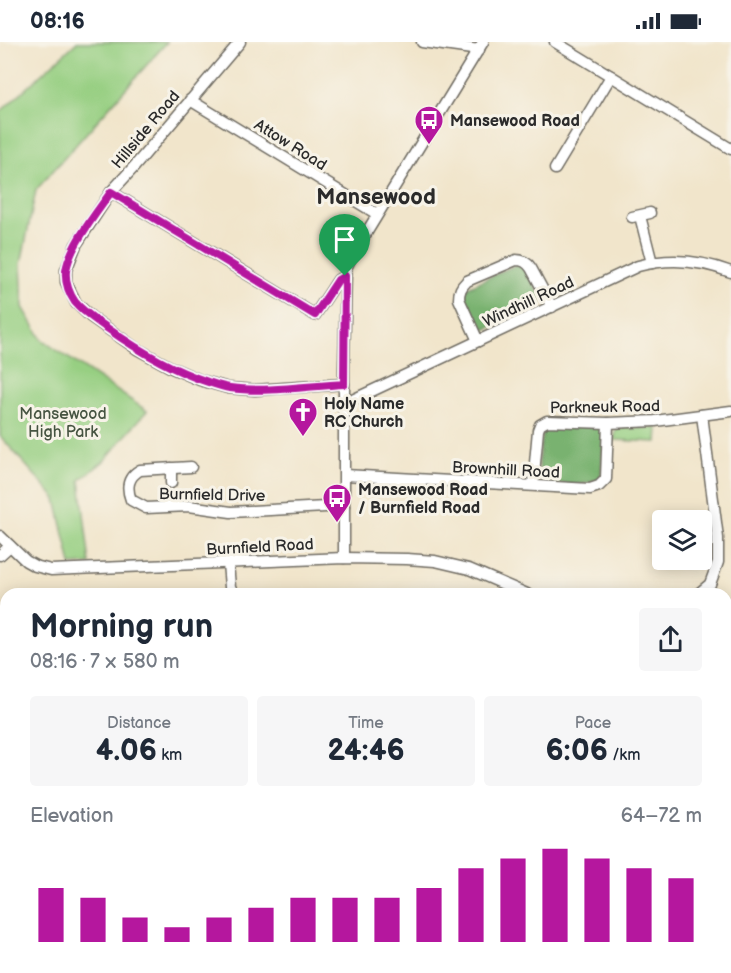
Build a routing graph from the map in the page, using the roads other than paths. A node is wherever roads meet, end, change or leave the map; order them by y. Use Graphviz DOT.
graph roads {
  1 [pos="240,42"];
  2 [pos="422,42"];
  3 [pos="555,42"];
  4 [pos="481,46"];
  5 [pos="611,76"];
  6 [pos="190,100"];
  7 [pos="731,149"];
  8 [pos="555,169"];
  9 [pos="111,192"];
  10 [pos="377,214"];
  11 [pos="641,215"];
  12 [pos="652,263"];
  13 [pos="731,272"];
  14 [pos="345,276"];
  15 [pos="552,307"];
  16 [pos="478,341"];
  17 [pos="344,384"];
  18 [pos="344,404"];
  19 [pos="731,411"];
  20 [pos="702,415"];
  21 [pos="608,423"];
  22 [pos="191,467"];
  23 [pos="171,468"];
  24 [pos="345,475"];
  25 [pos="171,483"];
  26 [pos="533,485"];
  27 [pos="344,507"];
  28 [pos="0,536"];
  29 [pos="10,546"];
  30 [pos="0,555"];
  31 [pos="344,558"];
  32 [pos="228,562"];
  33 [pos="231,588"];
  34 [pos="513,588"];
  35 [pos="705,588"];
  1 -- 6 [label="street, Hillside Road"];
  2 -- 4 [label="street"];
  3 -- 5 [label="street"];
  4 -- 10 [label="street"];
  5 -- 7 [label="street"];
  5 -- 8 [label="street"];
  6 -- 9 [label="street, Hillside Road"];
  6 -- 10 [label="street, Attow Road"];
  9 -- 14 [label="street"];
  9 -- 17 [label="street, Hillside Road"];
  10 -- 14 [label="street"];
  11 -- 12 [label="street"];
  12 -- 13 [label="street, Windhill Road"];
  12 -- 15 [label="street, Windhill Road"];
  14 -- 17 [label="street"];
  15 -- 16 [label="street, Windhill Road"];
  15 -- 16 [label="street"];
  16 -- 18 [label="street, Windhill Road"];
  17 -- 18 [label="street"];
  18 -- 24 [label="street"];
  19 -- 20 [label="street, Parkneuk Road"];
  20 -- 21 [label="street, Parkneuk Road"];
  20 -- 35 [label="street"];
  21 -- 26 [label="street, Parkneuk Road"];
  21 -- 26 [label="street, Brownhill Road"];
  22 -- 23 [label="street, Burnfield Drive"];
  23 -- 25 [label="street"];
  23 -- 27 [label="street, Burnfield Drive"];
  24 -- 26 [label="street, Brownhill Road"];
  24 -- 27 [label="street"];
  27 -- 31 [label="street"];
  28 -- 29 [label="street, Burnfield Road"];
  29 -- 30 [label="street"];
  29 -- 32 [label="street, Burnfield Road"];
  31 -- 32 [label="street, Burnfield Road"];
  31 -- 34 [label="street, Burnfield Road"];
  32 -- 33 [label="street"];
}
